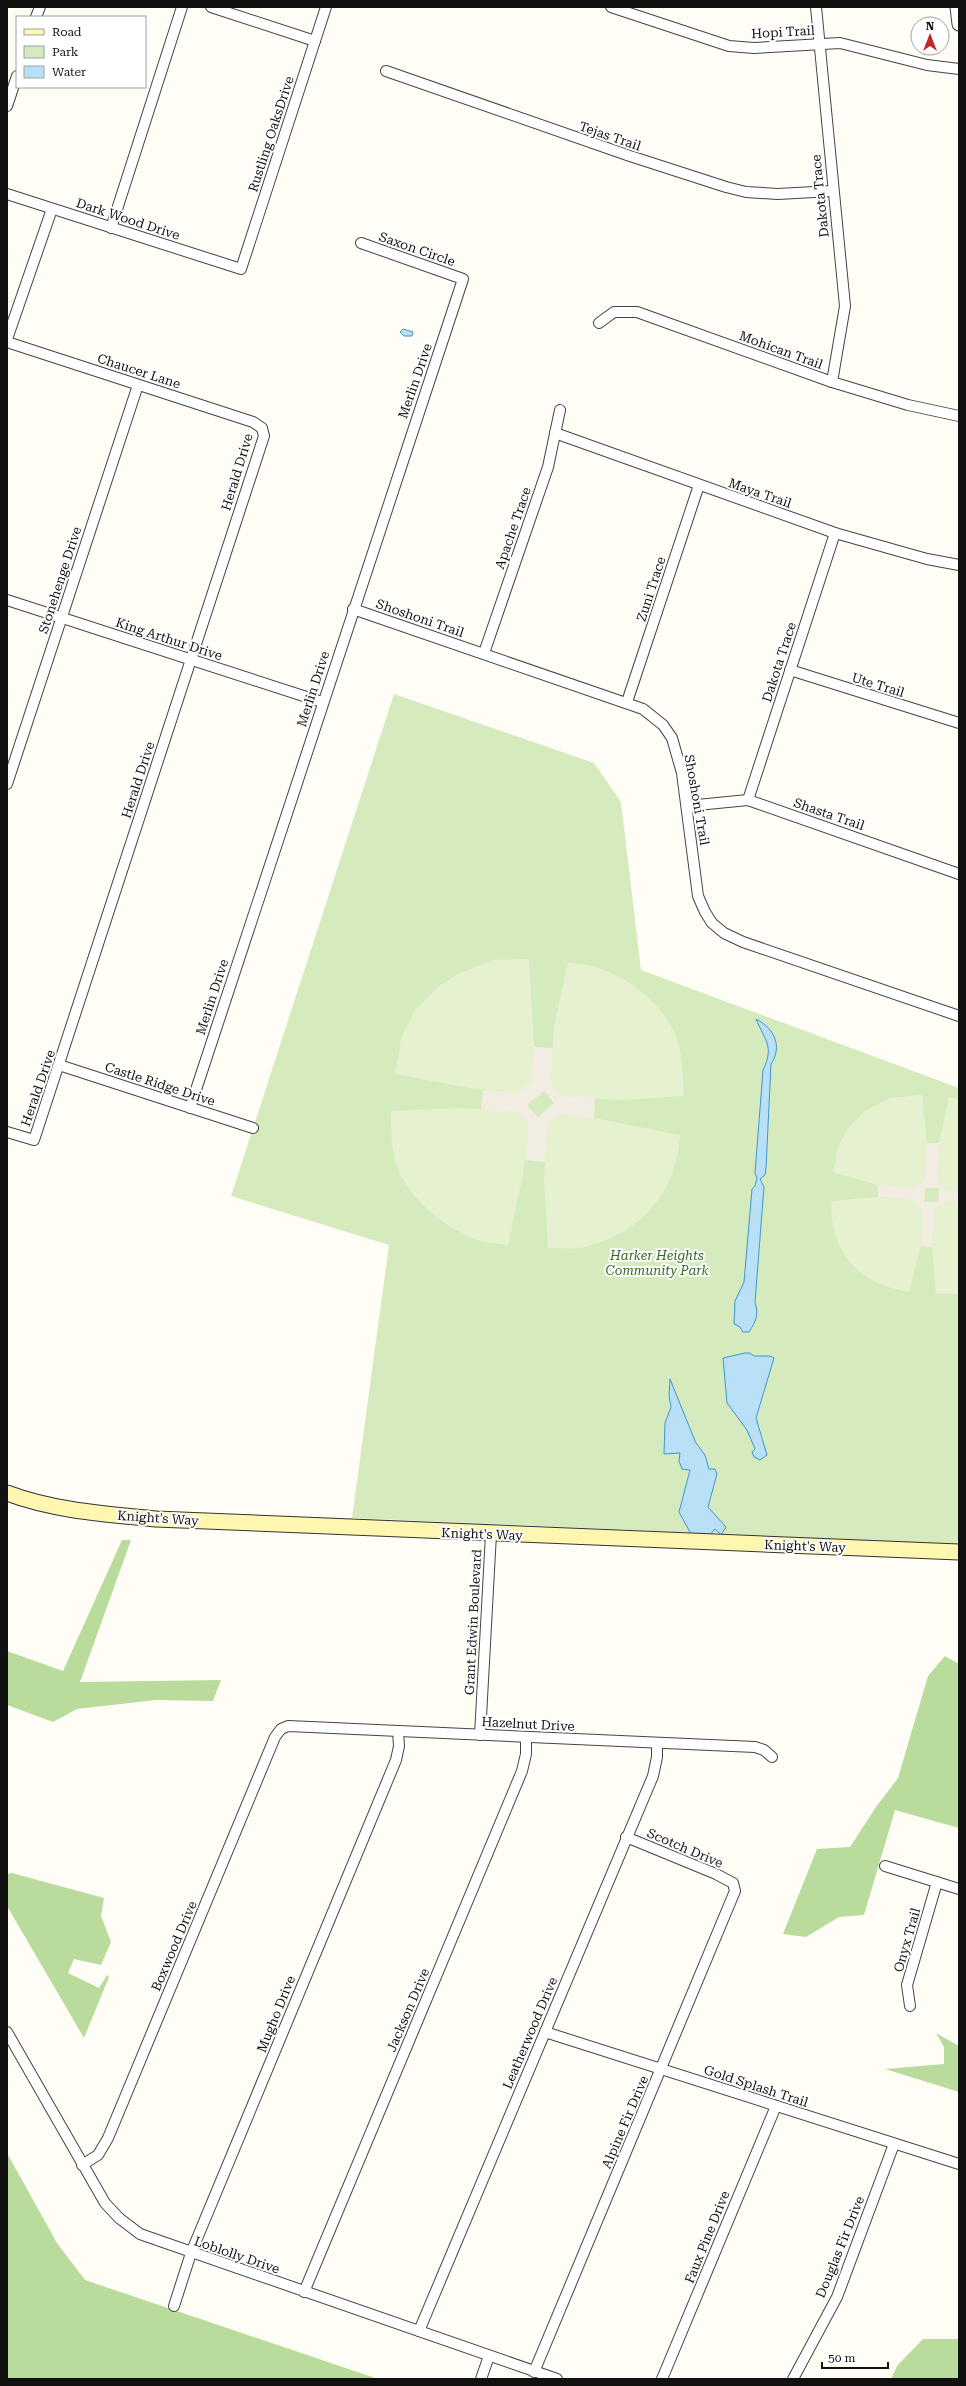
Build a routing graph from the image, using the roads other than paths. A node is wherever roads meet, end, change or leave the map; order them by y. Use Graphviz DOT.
graph roads {
  1 [pos="182,7"];
  2 [pos="211,7"];
  3 [pos="326,7"];
  4 [pos="611,7"];
  5 [pos="816,7"];
  6 [pos="957,7"];
  7 [pos="959,24"];
  8 [pos="315,41"];
  9 [pos="819,43"];
  10 [pos="959,69"];
  11 [pos="386,71"];
  12 [pos="16,79"];
  13 [pos="7,106"];
  14 [pos="832,191"];
  15 [pos="7,194"];
  16 [pos="52,209"];
  17 [pos="111,228"];
  18 [pos="361,243"];
  19 [pos="241,269"];
  20 [pos="463,279"];
  21 [pos="599,323"];
  22 [pos="7,339"];
  23 [pos="7,342"];
  24 [pos="832,382"];
  25 [pos="138,385"];
  26 [pos="560,410"];
  27 [pos="959,416"];
  28 [pos="262,428"];
  29 [pos="555,433"];
  30 [pos="700,485"];
  31 [pos="835,532"];
  32 [pos="959,565"];
  33 [pos="7,600"];
  34 [pos="353,609"];
  35 [pos="61,617"];
  36 [pos="484,654"];
  37 [pos="191,660"];
  38 [pos="790,670"];
  39 [pos="322,702"];
  40 [pos="627,702"];
  41 [pos="959,723"];
  42 [pos="7,784"];
  43 [pos="748,800"];
  44 [pos="687,806"];
  45 [pos="959,874"];
  46 [pos="959,1016"];
  47 [pos="59,1065"];
  48 [pos="190,1108"];
  49 [pos="252,1128"];
  50 [pos="7,1132"];
  51 [pos="11,1496"];
  52 [pos="491,1534"];
  53 [pos="959,1552"];
  54 [pos="281,1729"];
  55 [pos="398,1731"];
  56 [pos="480,1735"];
  57 [pos="526,1737"];
  58 [pos="657,1743"];
  59 [pos="772,1757"];
  60 [pos="626,1837"];
  61 [pos="884,1866"];
  62 [pos="937,1882"];
  63 [pos="733,1883"];
  64 [pos="959,1889"];
  65 [pos="910,2006"];
  66 [pos="7,2032"];
  67 [pos="545,2032"];
  68 [pos="661,2070"];
  69 [pos="776,2106"];
  70 [pos="894,2144"];
  71 [pos="959,2164"];
  72 [pos="82,2165"];
  73 [pos="191,2253"];
  74 [pos="304,2292"];
  75 [pos="174,2306"];
  76 [pos="419,2331"];
  77 [pos="489,2356"];
  78 [pos="534,2372"];
  79 [pos="481,2379"];
  80 [pos="557,2379"];
  81 [pos="662,2379"];
  82 [pos="793,2379"];
  1 -- 17 [label="street"];
  2 -- 8 [label="street"];
  3 -- 8 [label="street, Rustling OaksDrive"];
  4 -- 9 [label="street, Hopi Trail"];
  5 -- 9 [label="street, Dakota Trace"];
  6 -- 7 [label="street"];
  8 -- 19 [label="street, Rustling OaksDrive"];
  9 -- 10 [label="street, Hopi Trail"];
  9 -- 14 [label="street, Dakota Trace"];
  11 -- 14 [label="street, Tejas Trail"];
  12 -- 13 [label="street"];
  14 -- 24 [label="street, Dakota Trace"];
  15 -- 16 [label="street, Dark Wood Drive"];
  16 -- 17 [label="street, Dark Wood Drive"];
  16 -- 22 [label="street"];
  17 -- 19 [label="street, Dark Wood Drive"];
  18 -- 20 [label="street, Saxon Circle"];
  20 -- 34 [label="street, Merlin Drive"];
  21 -- 24 [label="street, Mohican Trail"];
  23 -- 25 [label="street, Chaucer Lane"];
  24 -- 27 [label="street, Mohican Trail"];
  25 -- 28 [label="street, Chaucer Lane"];
  25 -- 35 [label="street, Stonehenge Drive"];
  26 -- 29 [label="street, Apache Trace"];
  28 -- 37 [label="street, Herald Drive"];
  29 -- 30 [label="street, Maya Trail"];
  29 -- 36 [label="street, Apache Trace"];
  30 -- 31 [label="street, Maya Trail"];
  30 -- 40 [label="street, Zuni Trace"];
  31 -- 32 [label="street, Maya Trail"];
  31 -- 38 [label="street, Dakota Trace"];
  33 -- 35 [label="street, King Arthur Drive"];
  34 -- 36 [label="street, Shoshoni Trail"];
  34 -- 39 [label="street, Merlin Drive"];
  35 -- 37 [label="street, King Arthur Drive"];
  35 -- 42 [label="street, Stonehenge Drive"];
  36 -- 40 [label="street, Shoshoni Trail"];
  37 -- 39 [label="street, King Arthur Drive"];
  37 -- 47 [label="street, Herald Drive"];
  38 -- 41 [label="street, Ute Trail"];
  38 -- 43 [label="street, Dakota Trace"];
  39 -- 48 [label="street, Merlin Drive"];
  40 -- 44 [label="street, Shoshoni Trail"];
  43 -- 44 [label="street, Shasta Trail"];
  43 -- 45 [label="street, Shasta Trail"];
  44 -- 46 [label="street, Shoshoni Trail"];
  47 -- 48 [label="street, Castle Ridge Drive"];
  47 -- 50 [label="street, Herald Drive"];
  48 -- 49 [label="street, Castle Ridge Drive"];
  51 -- 52 [label="main road, Knight's Way"];
  52 -- 53 [label="main road, Knight's Way"];
  52 -- 56 [label="street, Grant Edwin Boulevard"];
  54 -- 55 [label="street, Hazelnut Drive"];
  54 -- 72 [label="street, Boxwood Drive"];
  55 -- 56 [label="street, Hazelnut Drive"];
  55 -- 73 [label="street, Mugho Drive"];
  56 -- 57 [label="street, Hazelnut Drive"];
  57 -- 58 [label="street, Hazelnut Drive"];
  57 -- 74 [label="street, Jackson Drive"];
  58 -- 59 [label="street, Hazelnut Drive"];
  58 -- 60 [label="street, Leatherwood Drive"];
  60 -- 63 [label="street, Scotch Drive"];
  60 -- 67 [label="street, Leatherwood Drive"];
  61 -- 62 [label="street"];
  62 -- 64 [label="street"];
  62 -- 65 [label="street, Onyx Trail"];
  63 -- 68 [label="street, Alpine Fir Drive"];
  66 -- 72 [label="street, Loblolly Drive"];
  67 -- 68 [label="street, Gold Splash Trail"];
  67 -- 76 [label="street, Leatherwood Drive"];
  68 -- 69 [label="street, Gold Splash Trail"];
  68 -- 78 [label="street, Alpine Fir Drive"];
  69 -- 70 [label="street, Gold Splash Trail"];
  69 -- 81 [label="street, Faux Pine Drive"];
  70 -- 71 [label="street, Gold Splash Trail"];
  70 -- 82 [label="street, Douglas Fir Drive"];
  72 -- 73 [label="street, Loblolly Drive"];
  73 -- 74 [label="street, Loblolly Drive"];
  73 -- 75 [label="street, Mugho Drive"];
  74 -- 76 [label="street, Loblolly Drive"];
  76 -- 77 [label="street, Loblolly Drive"];
  77 -- 78 [label="street, Loblolly Drive"];
  77 -- 79 [label="street"];
  78 -- 80 [label="street, Loblolly Drive"];
}
